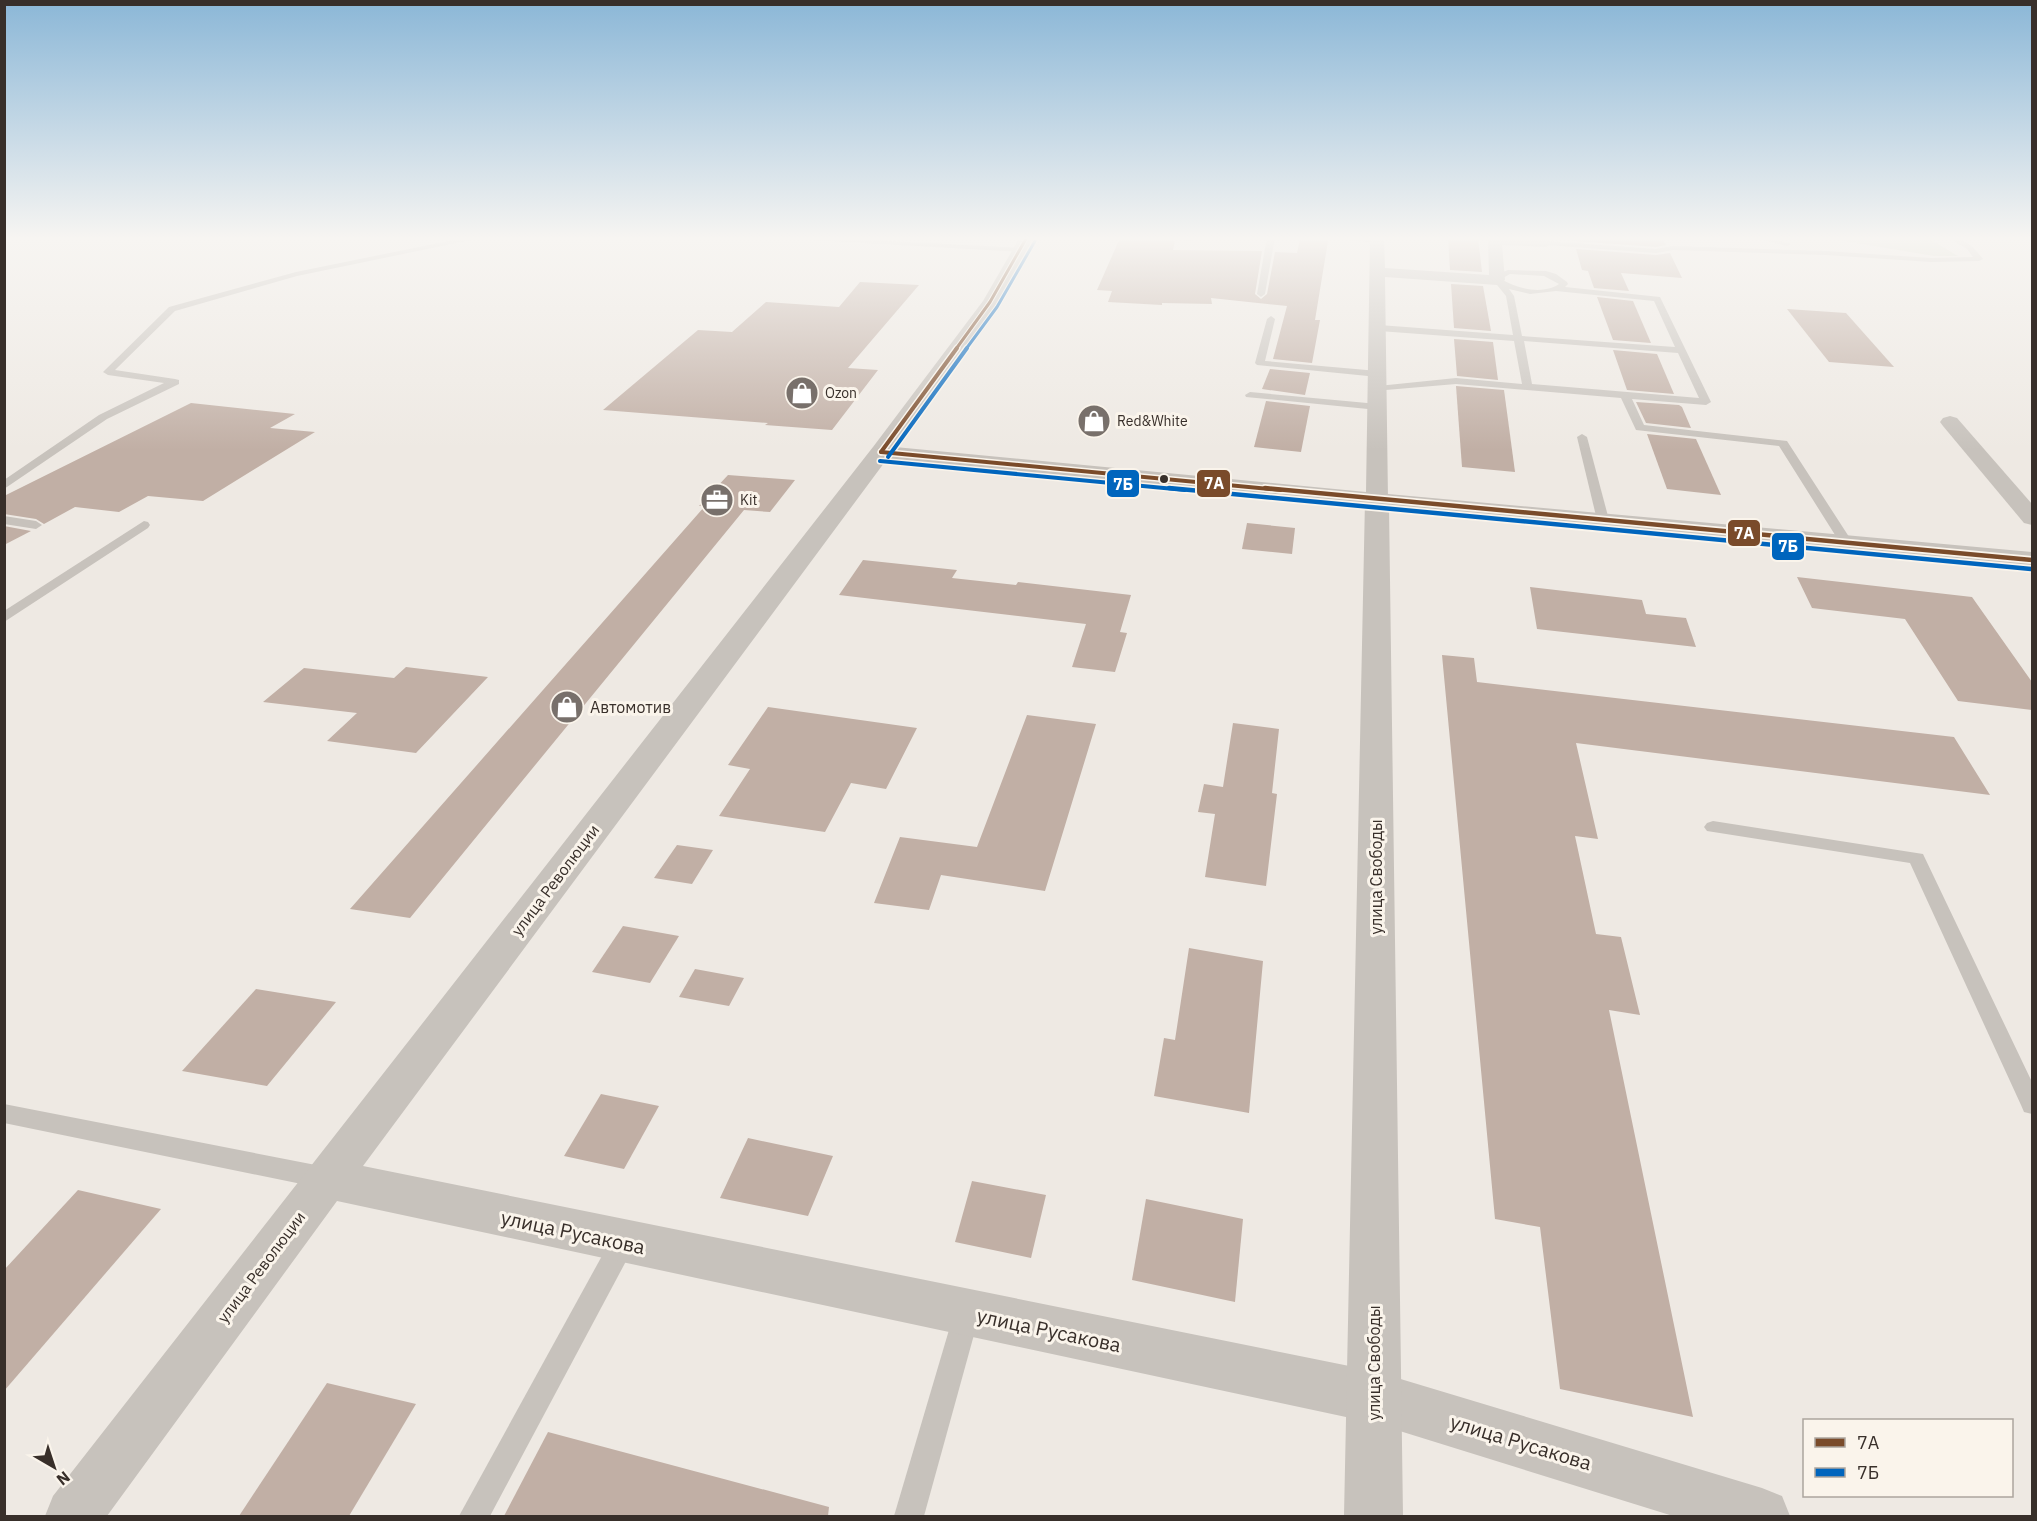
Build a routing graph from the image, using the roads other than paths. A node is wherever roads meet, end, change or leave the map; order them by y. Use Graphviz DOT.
graph roads {
  1 [pos="176,308"];
  2 [pos="986,308"];
  3 [pos="1378,308"];
  4 [pos="1512,308"];
  5 [pos="1661,308"];
  6 [pos="1271,319"];
  7 [pos="1378,327"];
  8 [pos="1518,338"];
  9 [pos="1682,350"];
  10 [pos="1528,387"];
  11 [pos="1378,390"];
  12 [pos="1250,395"];
  13 [pos="1625,395"];
  14 [pos="1950,422"];
  15 [pos="1582,437"];
  16 [pos="881,452"];
  17 [pos="4,486"];
  18 [pos="1377,500"];
  19 [pos="2032,518"];
  20 [pos="4,520"];
  21 [pos="1603,520"];
  22 [pos="36,525"];
  23 [pos="144,525"];
  24 [pos="1847,543"];
  25 [pos="2032,560"];
  26 [pos="4,618"];
  27 [pos="1713,827"];
  28 [pos="2032,1105"];
  29 [pos="4,1113"];
  30 [pos="327,1179"];
  31 [pos="623,1242"];
  32 [pos="967,1313"];
  33 [pos="1374,1397"];
  34 [pos="74,1516"];
  35 [pos="474,1516"];
  36 [pos="909,1516"];
  37 [pos="1373,1516"];
  38 [pos="1762,1516"];
  1 -- 17 [label="lane"];
  2 -- 16 [label="street, улица Революции"];
  3 -- 7 [label="street, улица Свободы"];
  4 -- 8 [label="lane"];
  5 -- 9 [label="lane"];
  6 -- 11 [label="lane"];
  7 -- 8 [label="lane"];
  7 -- 11 [label="street, улица Свободы"];
  8 -- 9 [label="lane"];
  8 -- 10 [label="lane"];
  9 -- 13 [label="lane"];
  10 -- 11 [label="lane"];
  10 -- 13 [label="lane"];
  11 -- 12 [label="lane"];
  11 -- 18 [label="street, улица Свободы"];
  13 -- 24 [label="lane"];
  14 -- 19 [label="street"];
  15 -- 21 [label="lane"];
  16 -- 18 [label="street"];
  16 -- 30 [label="street, улица Революции"];
  18 -- 21 [label="street"];
  18 -- 33 [label="street, улица Свободы"];
  20 -- 22 [label="lane"];
  21 -- 24 [label="street"];
  23 -- 26 [label="lane"];
  24 -- 25 [label="street"];
  27 -- 28 [label="lane"];
  29 -- 30 [label="lane"];
  30 -- 31 [label="street, улица Русакова"];
  30 -- 34 [label="street, улица Революции"];
  31 -- 32 [label="street, улица Русакова"];
  31 -- 35 [label="lane"];
  32 -- 33 [label="street, улица Русакова"];
  32 -- 36 [label="lane"];
  33 -- 37 [label="street, улица Свободы"];
  33 -- 38 [label="street, улица Русакова"];
}
